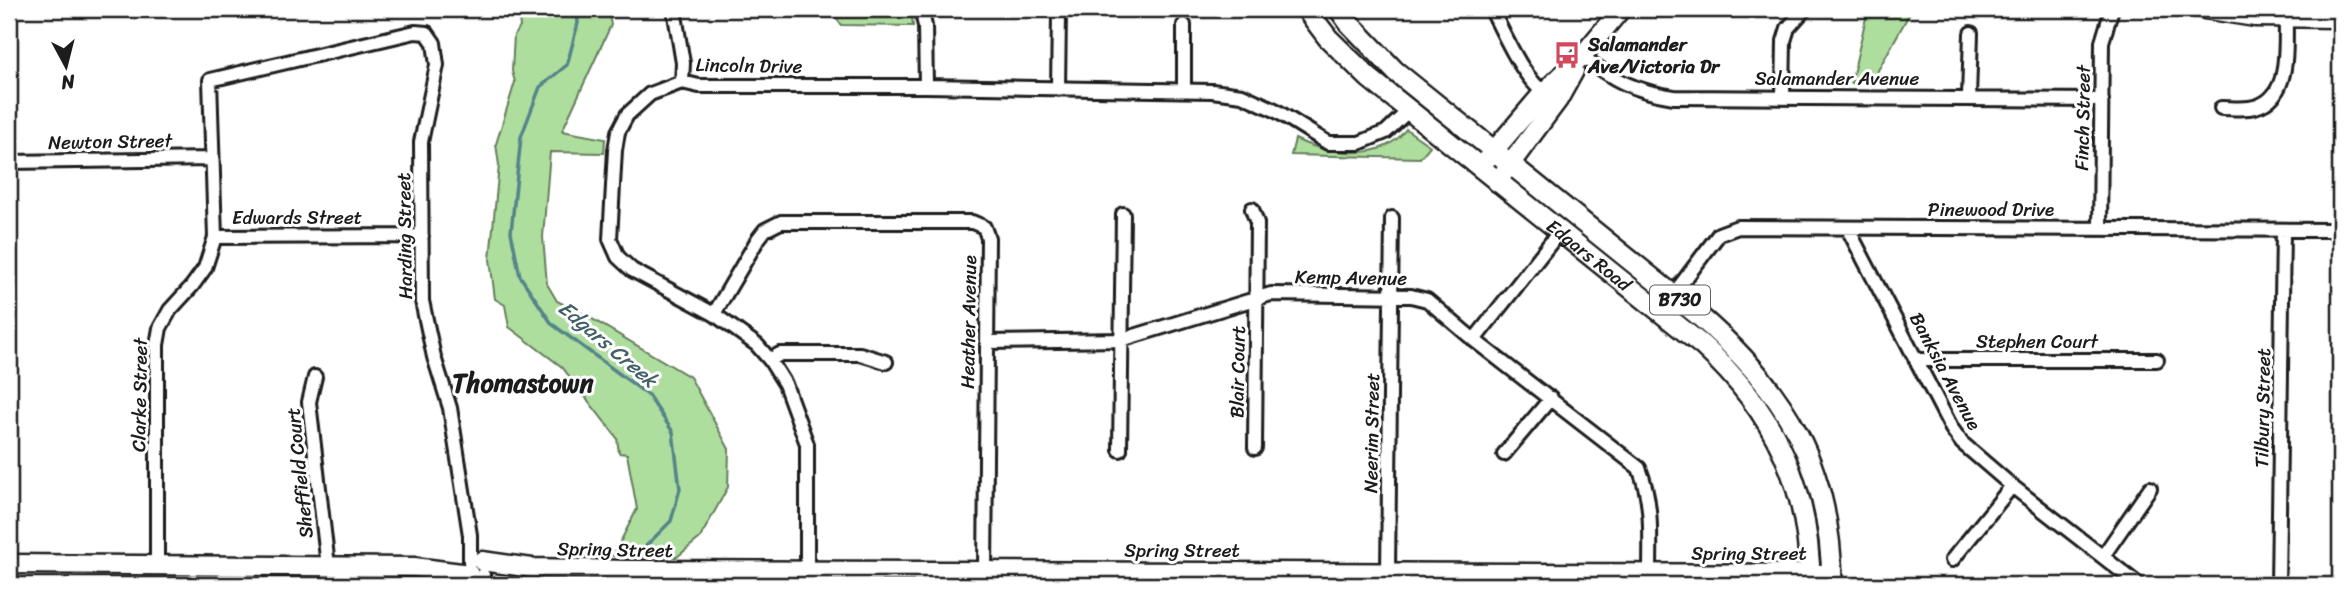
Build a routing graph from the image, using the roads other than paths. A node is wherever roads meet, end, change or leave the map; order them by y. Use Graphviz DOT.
graph roads {
  1 [pos="674,9"];
  2 [pos="921,9"];
  3 [pos="1306,9"];
  4 [pos="1339,9"];
  5 [pos="1491,9"];
  6 [pos="1621,9"];
  7 [pos="1805,9"];
  8 [pos="2112,9"];
  9 [pos="2206,9"];
  10 [pos="1059,14"];
  11 [pos="2286,18"];
  12 [pos="2340,18"];
  13 [pos="1184,25"];
  14 [pos="1971,33"];
  15 [pos="1582,56"];
  16 [pos="682,82"];
  17 [pos="926,86"];
  18 [pos="1058,89"];
  19 [pos="1184,89"];
  20 [pos="1550,94"];
  21 [pos="1783,97"];
  22 [pos="1969,97"];
  23 [pos="2102,100"];
  24 [pos="2221,108"];
  25 [pos="1408,111"];
  26 [pos="1493,152"];
  27 [pos="212,159"];
  28 [pos="9,162"];
  29 [pos="1511,165"];
  30 [pos="1480,168"];
  31 [pos="1497,182"];
  32 [pos="1252,209"];
  33 [pos="1123,214"];
  34 [pos="1392,218"];
  35 [pos="2100,228"];
  36 [pos="1848,229"];
  37 [pos="2340,230"];
  38 [pos="1560,231"];
  39 [pos="2283,231"];
  40 [pos="422,236"];
  41 [pos="215,237"];
  42 [pos="1392,295"];
  43 [pos="1673,295"];
  44 [pos="1258,297"];
  45 [pos="714,314"];
  46 [pos="1121,340"];
  47 [pos="1474,340"];
  48 [pos="986,342"];
  49 [pos="770,360"];
  50 [pos="1917,360"];
  51 [pos="2157,360"];
  52 [pos="886,362"];
  53 [pos="315,377"];
  54 [pos="1551,398"];
  55 [pos="1255,448"];
  56 [pos="1120,450"];
  57 [pos="1504,454"];
  58 [pos="2012,486"];
  59 [pos="2150,488"];
  60 [pos="2103,556"];
  61 [pos="1952,560"];
  62 [pos="9,564"];
  63 [pos="157,565"];
  64 [pos="328,566"];
  65 [pos="985,570"];
  66 [pos="476,571"];
  67 [pos="807,571"];
  68 [pos="1388,572"];
  69 [pos="1650,574"];
  70 [pos="864,578"];
  71 [pos="1269,578"];
  72 [pos="1542,579"];
  73 [pos="1810,580"];
  74 [pos="1832,580"];
  75 [pos="2139,585"];
  76 [pos="2278,585"];
  1 -- 16 [label="street"];
  2 -- 17 [label="street"];
  3 -- 25 [label="main road, Edgars Road / B730"];
  4 -- 26 [label="main road, Edgars Road / B730"];
  5 -- 20 [label="street"];
  6 -- 15 [label="street"];
  7 -- 21 [label="street"];
  8 -- 23 [label="street, Finch Street"];
  9 -- 11 [label="street"];
  10 -- 18 [label="street"];
  11 -- 12 [label="street"];
  11 -- 24 [label="street"];
  13 -- 19 [label="street"];
  14 -- 22 [label="street"];
  15 -- 20 [label="street"];
  15 -- 21 [label="street, Salamander Avenue"];
  16 -- 17 [label="street, Lincoln Drive"];
  16 -- 45 [label="street, Lincoln Drive"];
  17 -- 18 [label="street, Lincoln Drive"];
  18 -- 19 [label="street, Lincoln Drive"];
  19 -- 25 [label="street, Lincoln Drive"];
  20 -- 26 [label="street"];
  20 -- 29 [label="street"];
  21 -- 22 [label="street, Salamander Avenue"];
  22 -- 23 [label="street, Salamander Avenue"];
  23 -- 35 [label="street, Finch Street"];
  25 -- 30 [label="main road, Edgars Road / B730"];
  26 -- 29 [label="main road, Edgars Road / B730"];
  26 -- 30 [label="street"];
  27 -- 28 [label="street, Newton Street"];
  27 -- 40 [label="street, Harding Street"];
  27 -- 41 [label="street, Clarke Street"];
  29 -- 31 [label="street"];
  29 -- 43 [label="main road, Edgars Road / B730"];
  30 -- 31 [label="main road, Edgars Road / B730"];
  31 -- 38 [label="main road, Edgars Road / B730"];
  32 -- 44 [label="street, Blair Court"];
  33 -- 46 [label="street"];
  34 -- 42 [label="street, Neerim Street"];
  35 -- 36 [label="street, Pinewood Drive"];
  35 -- 39 [label="street, Pinewood Drive"];
  36 -- 43 [label="street, Pinewood Drive"];
  36 -- 50 [label="street, Banksia Avenue"];
  37 -- 39 [label="street, Pinewood Drive"];
  38 -- 47 [label="street"];
  38 -- 73 [label="main road, Edgars Road / B730"];
  39 -- 76 [label="street, Tilbury Street"];
  40 -- 41 [label="street, Edwards Street"];
  40 -- 66 [label="street, Harding Street"];
  41 -- 63 [label="street, Clarke Street"];
  42 -- 44 [label="street, Kemp Avenue"];
  42 -- 47 [label="street, Kemp Avenue"];
  42 -- 68 [label="street, Neerim Street"];
  43 -- 74 [label="main road, Edgars Road / B730"];
  44 -- 46 [label="street, Kemp Avenue"];
  44 -- 55 [label="street, Blair Court"];
  45 -- 48 [label="street, Heather Avenue"];
  45 -- 49 [label="street, Lincoln Drive"];
  46 -- 48 [label="street, Kemp Avenue"];
  46 -- 56 [label="street"];
  47 -- 54 [label="street, Kemp Avenue"];
  48 -- 65 [label="street, Heather Avenue"];
  49 -- 52 [label="street"];
  49 -- 67 [label="street, Lincoln Drive"];
  50 -- 51 [label="street, Stephen Court"];
  50 -- 58 [label="street, Banksia Avenue"];
  53 -- 64 [label="street, Sheffield Court"];
  54 -- 57 [label="street"];
  54 -- 69 [label="street, Kemp Avenue"];
  58 -- 60 [label="street, Banksia Avenue"];
  58 -- 61 [label="street"];
  59 -- 60 [label="street"];
  60 -- 75 [label="street, Banksia Avenue"];
  62 -- 63 [label="street, Spring Street"];
  63 -- 64 [label="street, Spring Street"];
  64 -- 66 [label="street, Spring Street"];
  65 -- 70 [label="street, Spring Street"];
  65 -- 71 [label="street, Spring Street"];
  66 -- 67 [label="street, Spring Street"];
  67 -- 70 [label="street, Spring Street"];
  68 -- 71 [label="street, Spring Street"];
  68 -- 72 [label="street, Spring Street"];
  69 -- 72 [label="street, Spring Street"];
  69 -- 73 [label="street, Spring Street"];
  73 -- 74 [label="street, Spring Street"];
}
